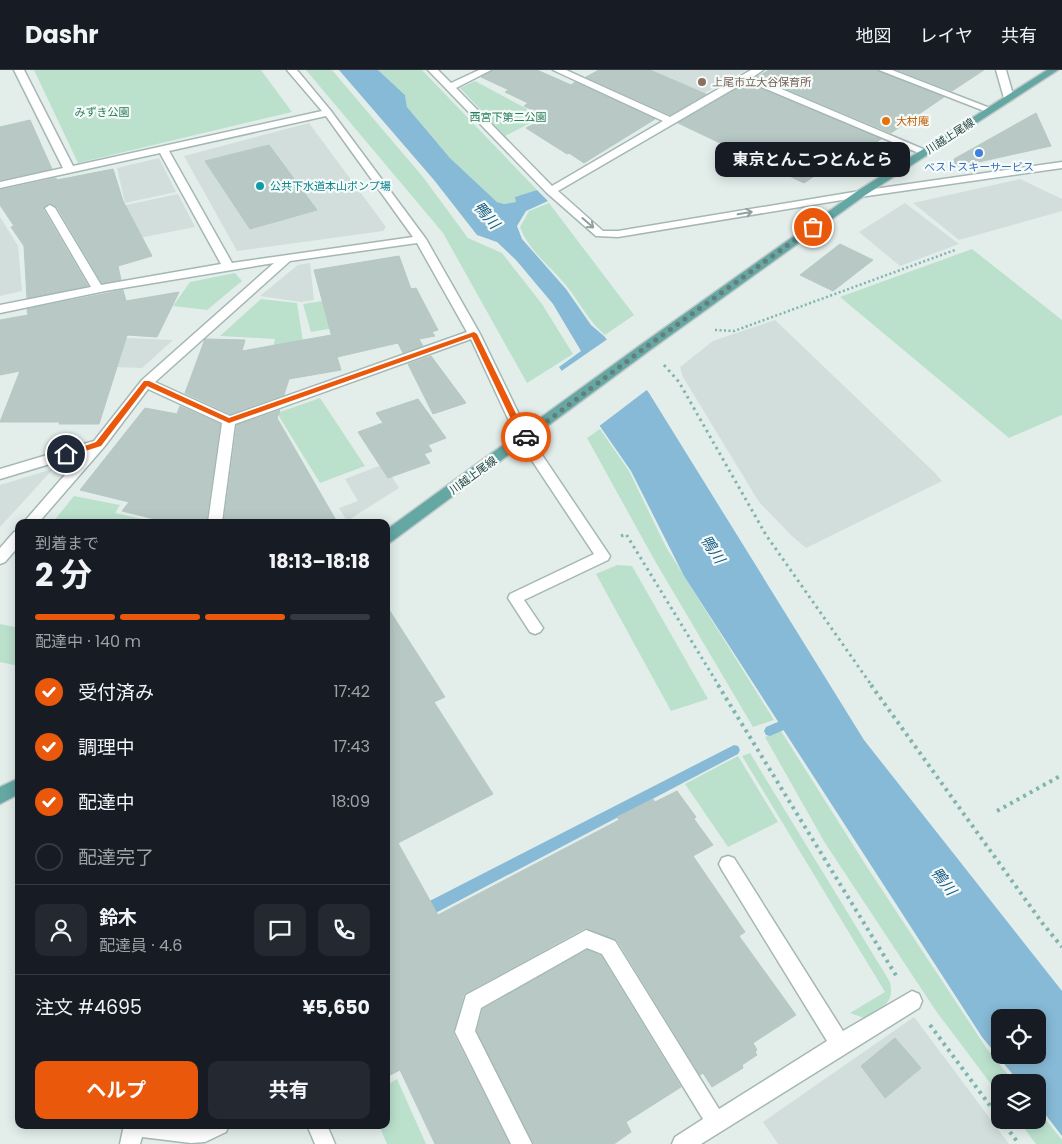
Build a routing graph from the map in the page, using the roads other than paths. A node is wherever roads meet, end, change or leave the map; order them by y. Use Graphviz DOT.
graph roads {
  1 [pos="20,70"];
  2 [pos="292,70"];
  3 [pos="433,70"];
  4 [pos="486,70"];
  5 [pos="558,70"];
  6 [pos="758,70"];
  7 [pos="884,70"];
  8 [pos="1001,70"];
  9 [pos="1053,70"];
  10 [pos="746,77"];
  11 [pos="451,87"];
  12 [pos="1009,98"];
  13 [pos="990,110"];
  14 [pos="328,113"];
  15 [pos="671,121"];
  16 [pos="164,150"];
  17 [pos="925,152"];
  18 [pos="1062,166"];
  19 [pos="70,171"];
  20 [pos="0,186"];
  21 [pos="551,191"];
  22 [pos="860,194"];
  23 [pos="50,208"];
  24 [pos="420,239"];
  25 [pos="287,256"];
  26 [pos="228,266"];
  27 [pos="97,288"];
  28 [pos="0,310"];
  29 [pos="474,334"];
  30 [pos="146,383"];
  31 [pos="229,421"];
  32 [pos="524,438"];
  33 [pos="99,444"];
  34 [pos="0,474"];
  35 [pos="34,519"];
  36 [pos="215,519"];
  37 [pos="390,535"];
  38 [pos="15,541"];
  39 [pos="0,558"];
  40 [pos="535,628"];
  41 [pos="15,787"];
  42 [pos="0,796"];
  43 [pos="728,864"];
  44 [pos="912,1001"];
  45 [pos="840,1044"];
  46 [pos="716,1122"];
  47 [pos="211,1129"];
  48 [pos="319,1129"];
  49 [pos="133,1132"];
  50 [pos="325,1144"];
  51 [pos="522,1144"];
  52 [pos="682,1144"];
  1 -- 19 [label="street"];
  2 -- 14 [label="street"];
  3 -- 11 [label="street"];
  4 -- 11 [label="street"];
  5 -- 15 [label="street"];
  6 -- 10 [label="street"];
  7 -- 13 [label="street"];
  8 -- 12 [label="street"];
  9 -- 12 [label="main road, 川越上尾線"];
  10 -- 15 [label="street"];
  10 -- 17 [label="street"];
  11 -- 21 [label="street"];
  12 -- 13 [label="main road, 川越上尾線"];
  13 -- 17 [label="main road, 川越上尾線"];
  14 -- 16 [label="street"];
  14 -- 24 [label="street"];
  15 -- 21 [label="street"];
  16 -- 19 [label="street"];
  16 -- 26 [label="street"];
  17 -- 22 [label="main road, 川越上尾線"];
  18 -- 22 [label="street"];
  19 -- 20 [label="street"];
  21 -- 22 [label="street, one-way"];
  22 -- 32 [label="main road, 川越上尾線"];
  23 -- 27 [label="street"];
  24 -- 25 [label="street"];
  24 -- 29 [label="street"];
  25 -- 26 [label="street"];
  25 -- 30 [label="street"];
  26 -- 27 [label="street"];
  27 -- 28 [label="street"];
  29 -- 31 [label="street"];
  29 -- 32 [label="street"];
  30 -- 31 [label="street"];
  30 -- 33 [label="street"];
  31 -- 36 [label="street"];
  32 -- 37 [label="main road, 川越上尾線"];
  32 -- 40 [label="street"];
  33 -- 34 [label="street"];
  33 -- 35 [label="street"];
  38 -- 39 [label="street"];
  41 -- 42 [label="main road"];
  43 -- 45 [label="street"];
  44 -- 45 [label="street"];
  45 -- 46 [label="street"];
  46 -- 51 [label="street"];
  46 -- 52 [label="street"];
  47 -- 49 [label="street"];
  48 -- 50 [label="street"];
}
